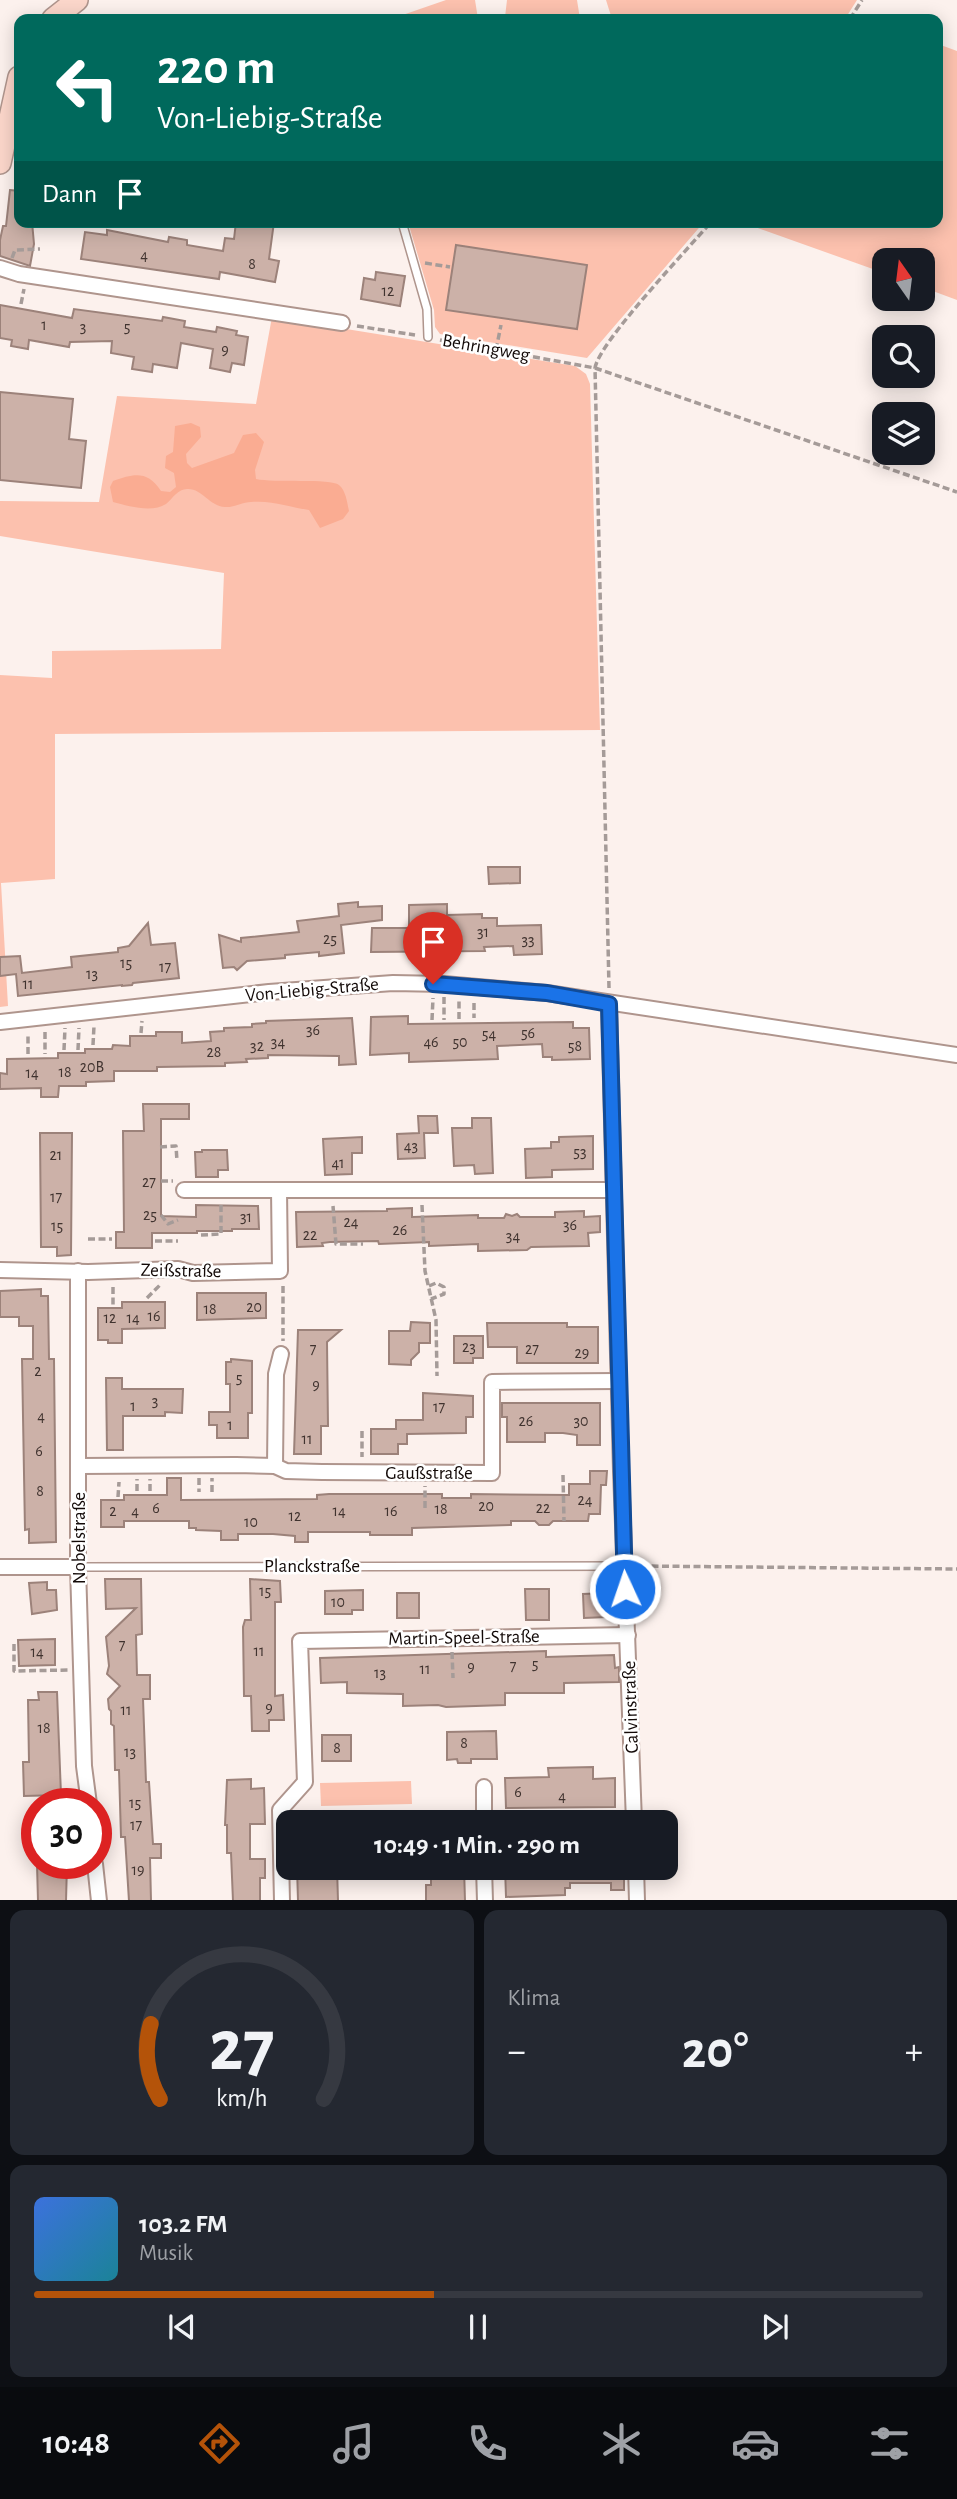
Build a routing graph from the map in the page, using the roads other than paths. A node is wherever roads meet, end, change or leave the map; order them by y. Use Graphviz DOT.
graph roads {
  1 [pos="77,0"];
  2 [pos="59,14"];
  3 [pos="14,100"];
  4 [pos="0,163"];
  5 [pos="404,228"];
  6 [pos="4,269"];
  7 [pos="342,323"];
  8 [pos="428,337"];
  9 [pos="609,1004"];
  10 [pos="0,1022"];
  11 [pos="957,1055"];
  12 [pos="181,1186"];
  13 [pos="279,1190"];
  14 [pos="613,1190"];
  15 [pos="0,1270"];
  16 [pos="78,1271"];
  17 [pos="281,1354"];
  18 [pos="618,1381"];
  19 [pos="80,1466"];
  20 [pos="275,1466"];
  21 [pos="624,1566"];
  22 [pos="0,1567"];
  23 [pos="78,1567"];
  24 [pos="628,1635"];
  25 [pos="484,1787"];
  26 [pos="87,1788"];
  27 [pos="484,1810"];
  28 [pos="634,1810"];
  29 [pos="97,1879"];
  30 [pos="484,1880"];
  31 [pos="636,1880"];
  32 [pos="99,1900"];
  33 [pos="282,1900"];
  34 [pos="485,1900"];
  35 [pos="637,1900"];
  1 -- 2 [label="main road"];
  3 -- 4 [label="main road"];
  5 -- 8 [label="lane"];
  6 -- 7 [label="street"];
  9 -- 10 [label="street, Von-Liebig-Straße"];
  9 -- 11 [label="street, Von-Liebig-Straße"];
  9 -- 14 [label="street, Calvinstraße"];
  12 -- 13 [label="street"];
  13 -- 14 [label="street"];
  13 -- 16 [label="street, Zeißstraße"];
  14 -- 18 [label="street, Calvinstraße"];
  15 -- 16 [label="street, Zeißstraße"];
  16 -- 19 [label="street, Nobelstraße"];
  17 -- 20 [label="street"];
  18 -- 20 [label="street, Gaußstraße"];
  18 -- 21 [label="street, Calvinstraße"];
  19 -- 20 [label="street, Gaußstraße"];
  19 -- 23 [label="street, Nobelstraße"];
  21 -- 23 [label="lane, Planckstraße"];
  21 -- 24 [label="street, Calvinstraße"];
  22 -- 23 [label="street, Planckstraße"];
  23 -- 26 [label="street, Nobelstraße"];
  24 -- 28 [label="street, Calvinstraße"];
  24 -- 33 [label="street, Martin-Speel-Straße"];
  25 -- 27 [label="street"];
  29 -- 32 [label="street"];
  30 -- 34 [label="street"];
  31 -- 35 [label="street"];
}
